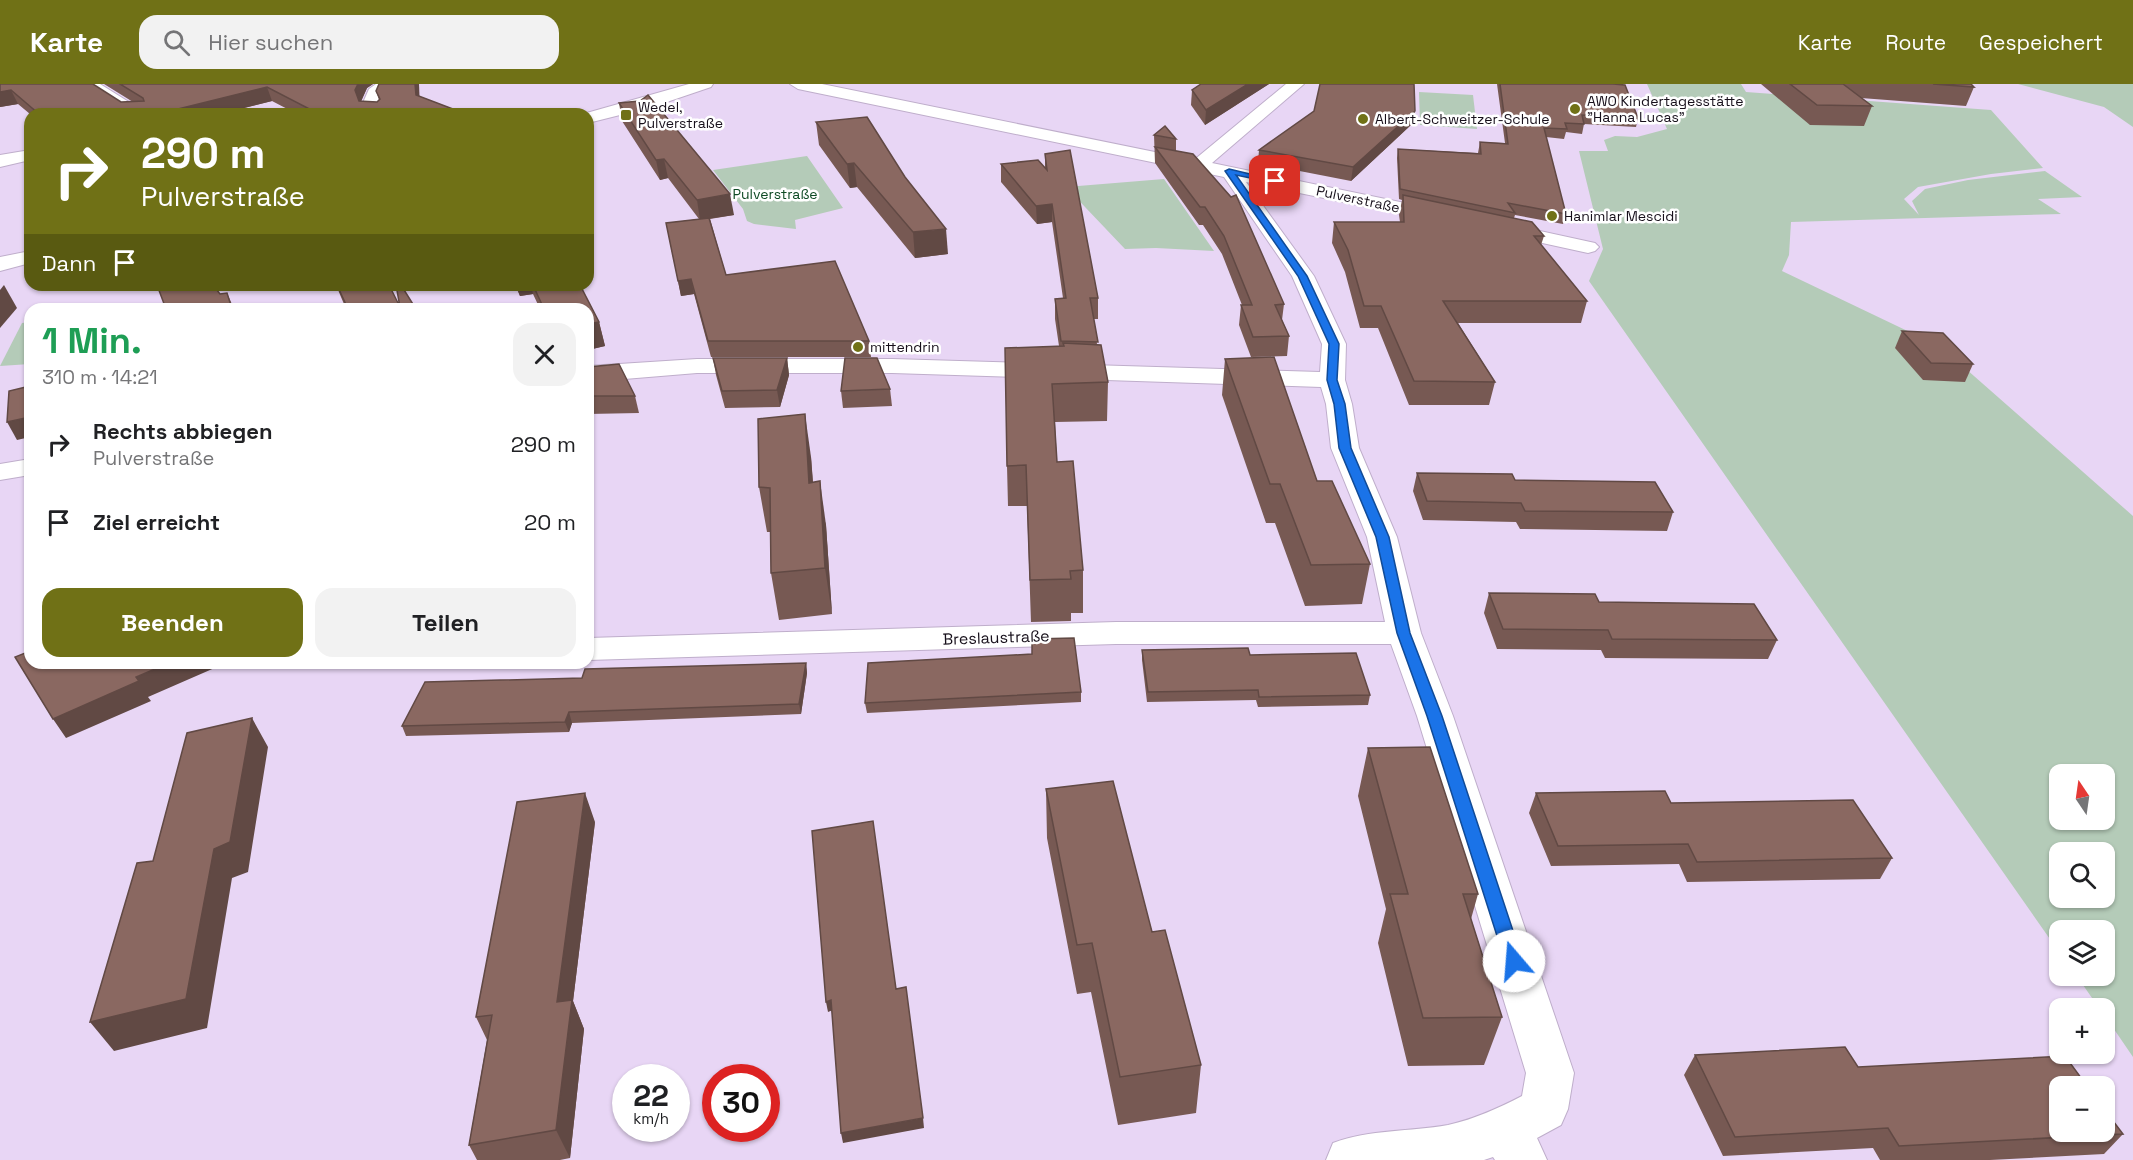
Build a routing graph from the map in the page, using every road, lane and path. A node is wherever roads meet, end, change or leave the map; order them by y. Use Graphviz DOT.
graph roads {
  1 [pos="89,84"];
  2 [pos="391,84"];
  3 [pos="705,84"];
  4 [pos="798,84"];
  5 [pos="1296,84"];
  6 [pos="130,108"];
  7 [pos="371,108"];
  8 [pos="594,116"];
  9 [pos="24,156"];
  10 [pos="0,161"];
  11 [pos="1214,168"];
  12 [pos="1588,247"];
  13 [pos="24,258"];
  14 [pos="0,264"];
  15 [pos="594,373"];
  16 [pos="1332,380"];
  17 [pos="24,468"];
  18 [pos="0,472"];
  19 [pos="1404,633"];
  20 [pos="594,649"];
  21 [pos="1514,1145"];
  22 [pos="1351,1160"];
  1 -- 6 [label="street"];
  2 -- 7 [label="street"];
  3 -- 8 [label="street"];
  4 -- 11 [label="street, Pulverstraße"];
  5 -- 11 [label="street"];
  9 -- 10 [label="street"];
  11 -- 12 [label="street, Pulverstraße"];
  11 -- 16 [label="street"];
  13 -- 14 [label="street"];
  15 -- 16 [label="street"];
  16 -- 19 [label="street"];
  17 -- 18 [label="street"];
  19 -- 20 [label="street, Breslaustraße"];
  19 -- 21 [label="street"];
  21 -- 22 [label="street"];
}
